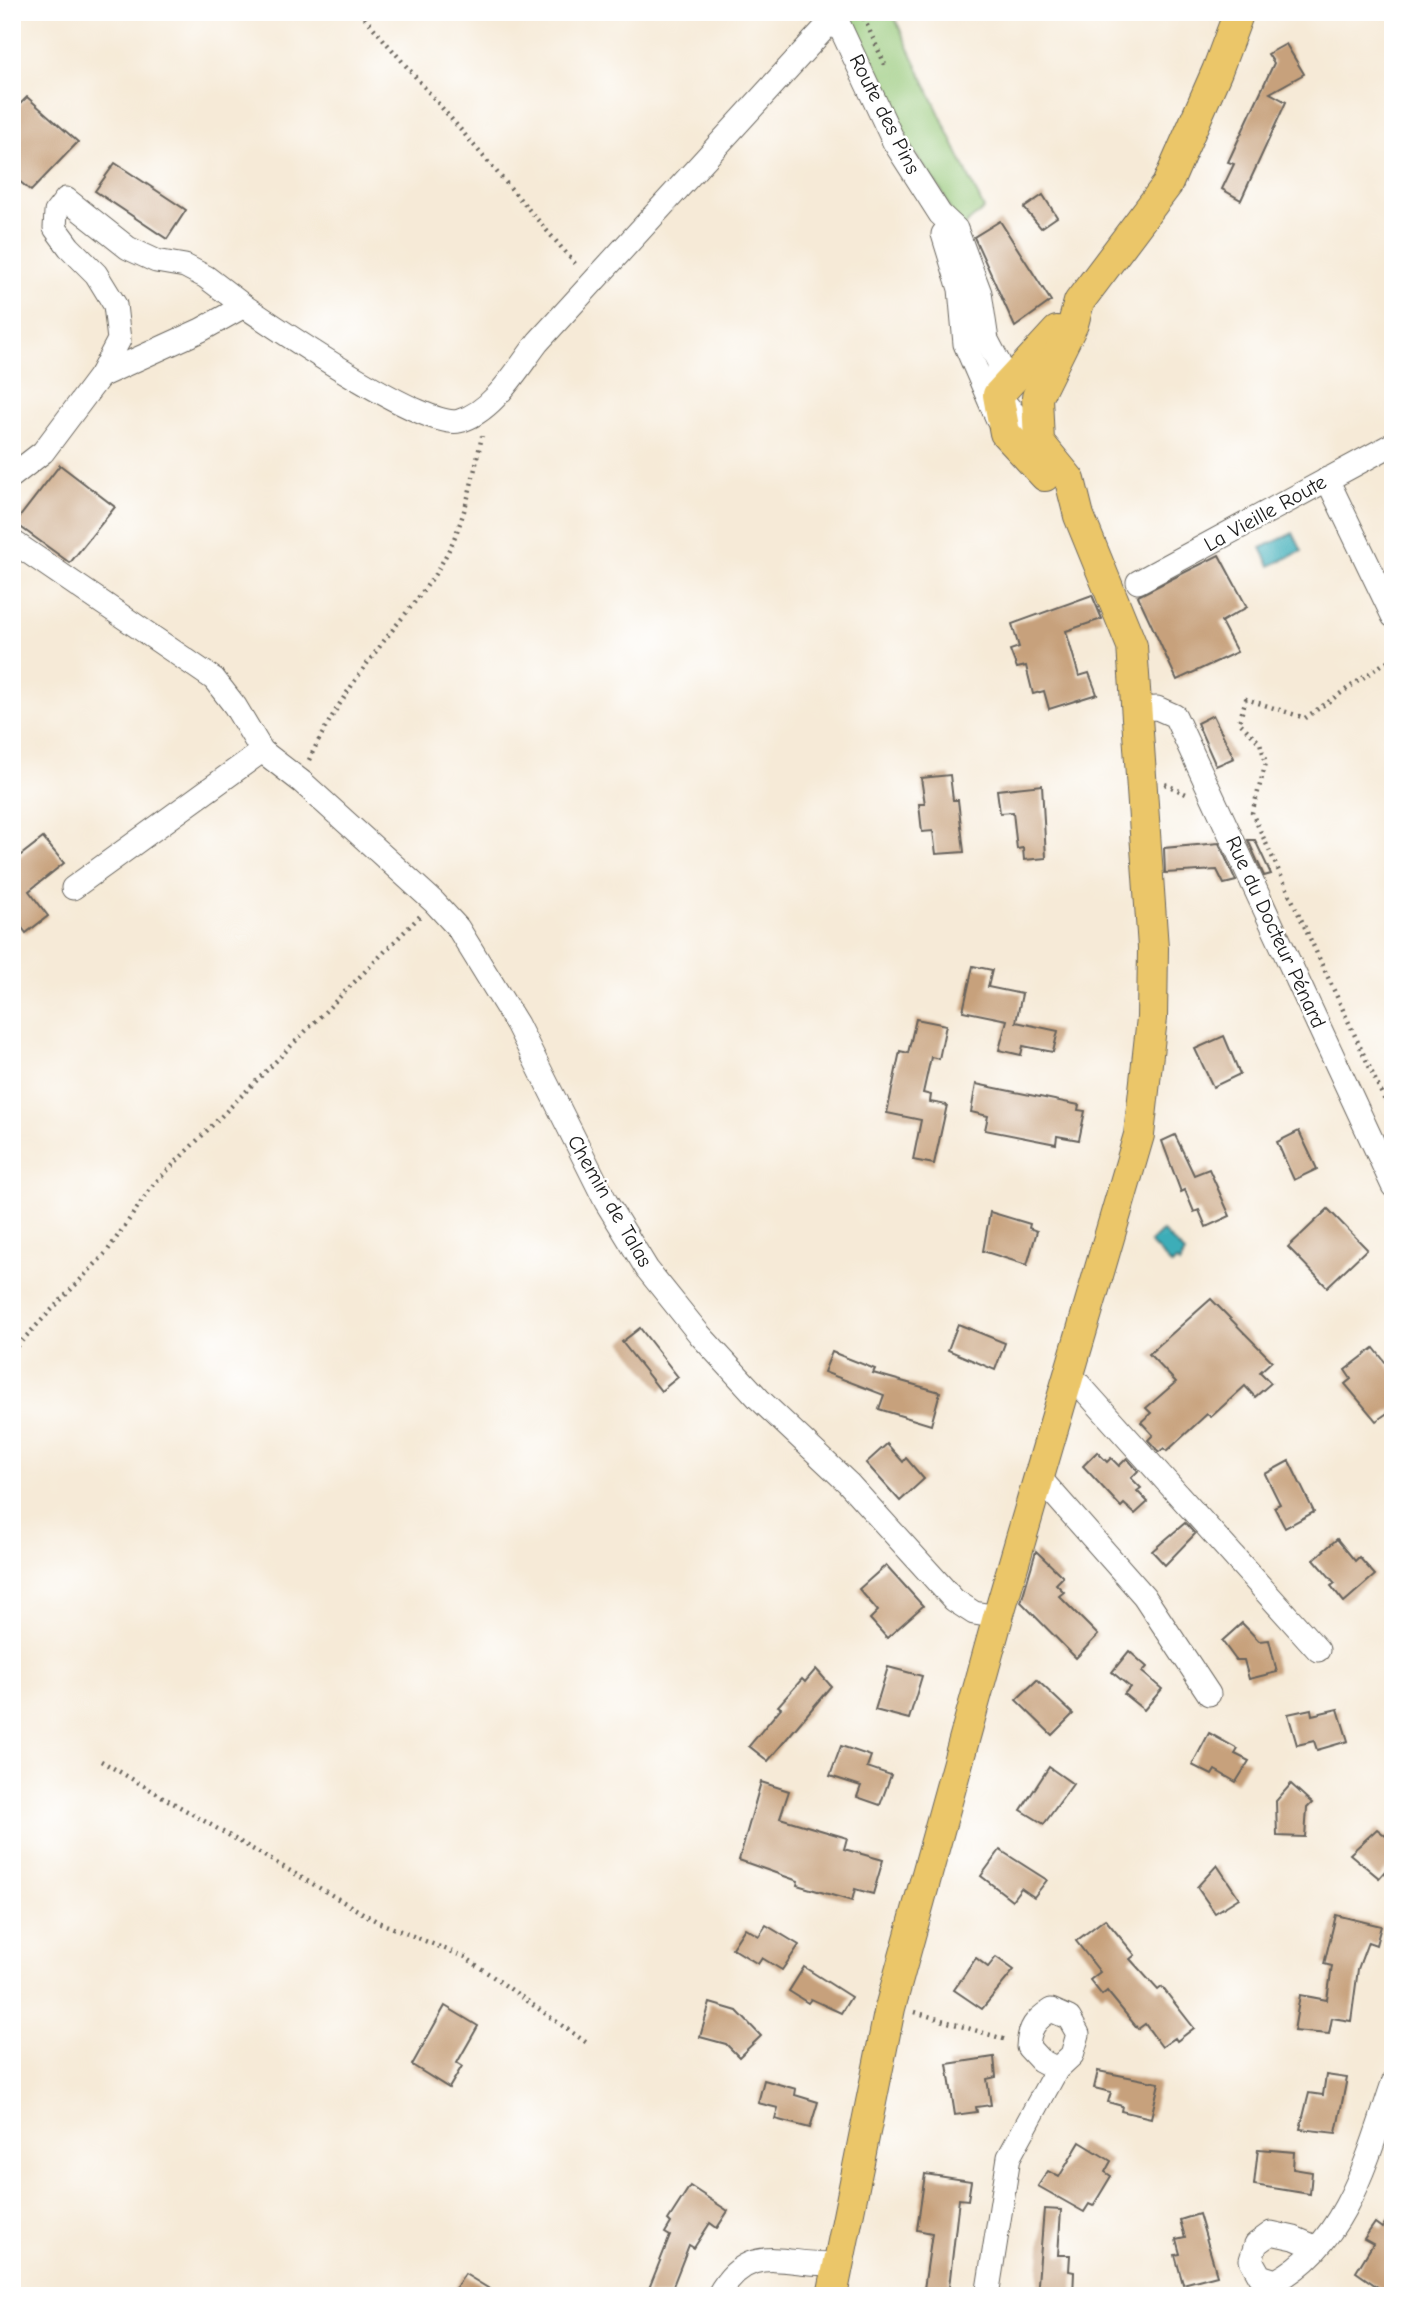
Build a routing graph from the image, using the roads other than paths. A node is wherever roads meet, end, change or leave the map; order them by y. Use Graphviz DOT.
graph roads {
  1 [pos="1239,12"];
  2 [pos="834,14"];
  3 [pos="940,214"];
  4 [pos="1079,302"];
  5 [pos="244,306"];
  6 [pos="965,344"];
  7 [pos="995,354"];
  8 [pos="1027,363"];
  9 [pos="100,376"];
  10 [pos="998,395"];
  11 [pos="1037,397"];
  12 [pos="1005,433"];
  13 [pos="1039,442"];
  14 [pos="1393,444"];
  15 [pos="12,476"];
  16 [pos="1327,479"];
  17 [pos="1079,516"];
  18 [pos="12,541"];
  19 [pos="1127,587"];
  20 [pos="1393,616"];
  21 [pos="1136,709"];
  22 [pos="262,751"];
  23 [pos="73,888"];
  24 [pos="1393,1186"];
  25 [pos="1069,1373"];
  26 [pos="1039,1477"];
  27 [pos="998,1617"];
  28 [pos="1318,1650"];
  29 [pos="1209,1695"];
  30 [pos="1057,2069"];
  31 [pos="1393,2083"];
  32 [pos="1315,2247"];
  33 [pos="839,2263"];
  34 [pos="718,2296"];
  35 [pos="832,2296"];
  36 [pos="987,2296"];
  1 -- 4 [label="main road"];
  2 -- 3 [label="street, Route des Pins"];
  2 -- 5 [label="street"];
  3 -- 6 [label="street, Route des Pins"];
  3 -- 7 [label="street, Route des Pins"];
  4 -- 8 [label="main road"];
  4 -- 11 [label="main road"];
  5 -- 9 [label="street"];
  5 -- 9 [label="street"];
  6 -- 10 [label="street"];
  6 -- 12 [label="street, Route des Pins"];
  7 -- 8 [label="street"];
  7 -- 10 [label="street, Route des Pins"];
  8 -- 10 [label="main road"];
  9 -- 15 [label="street"];
  10 -- 11 [label="street"];
  10 -- 12 [label="main road"];
  10 -- 13 [label="street"];
  11 -- 13 [label="main road"];
  12 -- 17 [label="main road"];
  13 -- 17 [label="main road"];
  14 -- 16 [label="street, La Vieille Route"];
  16 -- 19 [label="street, La Vieille Route"];
  16 -- 20 [label="street"];
  17 -- 19 [label="main road"];
  18 -- 22 [label="street, Chemin de Talas"];
  19 -- 21 [label="main road"];
  21 -- 24 [label="street, Rue du Docteur Pénard"];
  21 -- 25 [label="main road"];
  22 -- 23 [label="street"];
  22 -- 27 [label="street, Chemin de Talas"];
  25 -- 26 [label="main road"];
  25 -- 28 [label="street"];
  26 -- 27 [label="main road"];
  26 -- 29 [label="street"];
  27 -- 33 [label="main road"];
  30 -- 30 [label="street"];
  30 -- 36 [label="street"];
  31 -- 32 [label="street"];
  33 -- 34 [label="street"];
  33 -- 35 [label="main road"];
}
